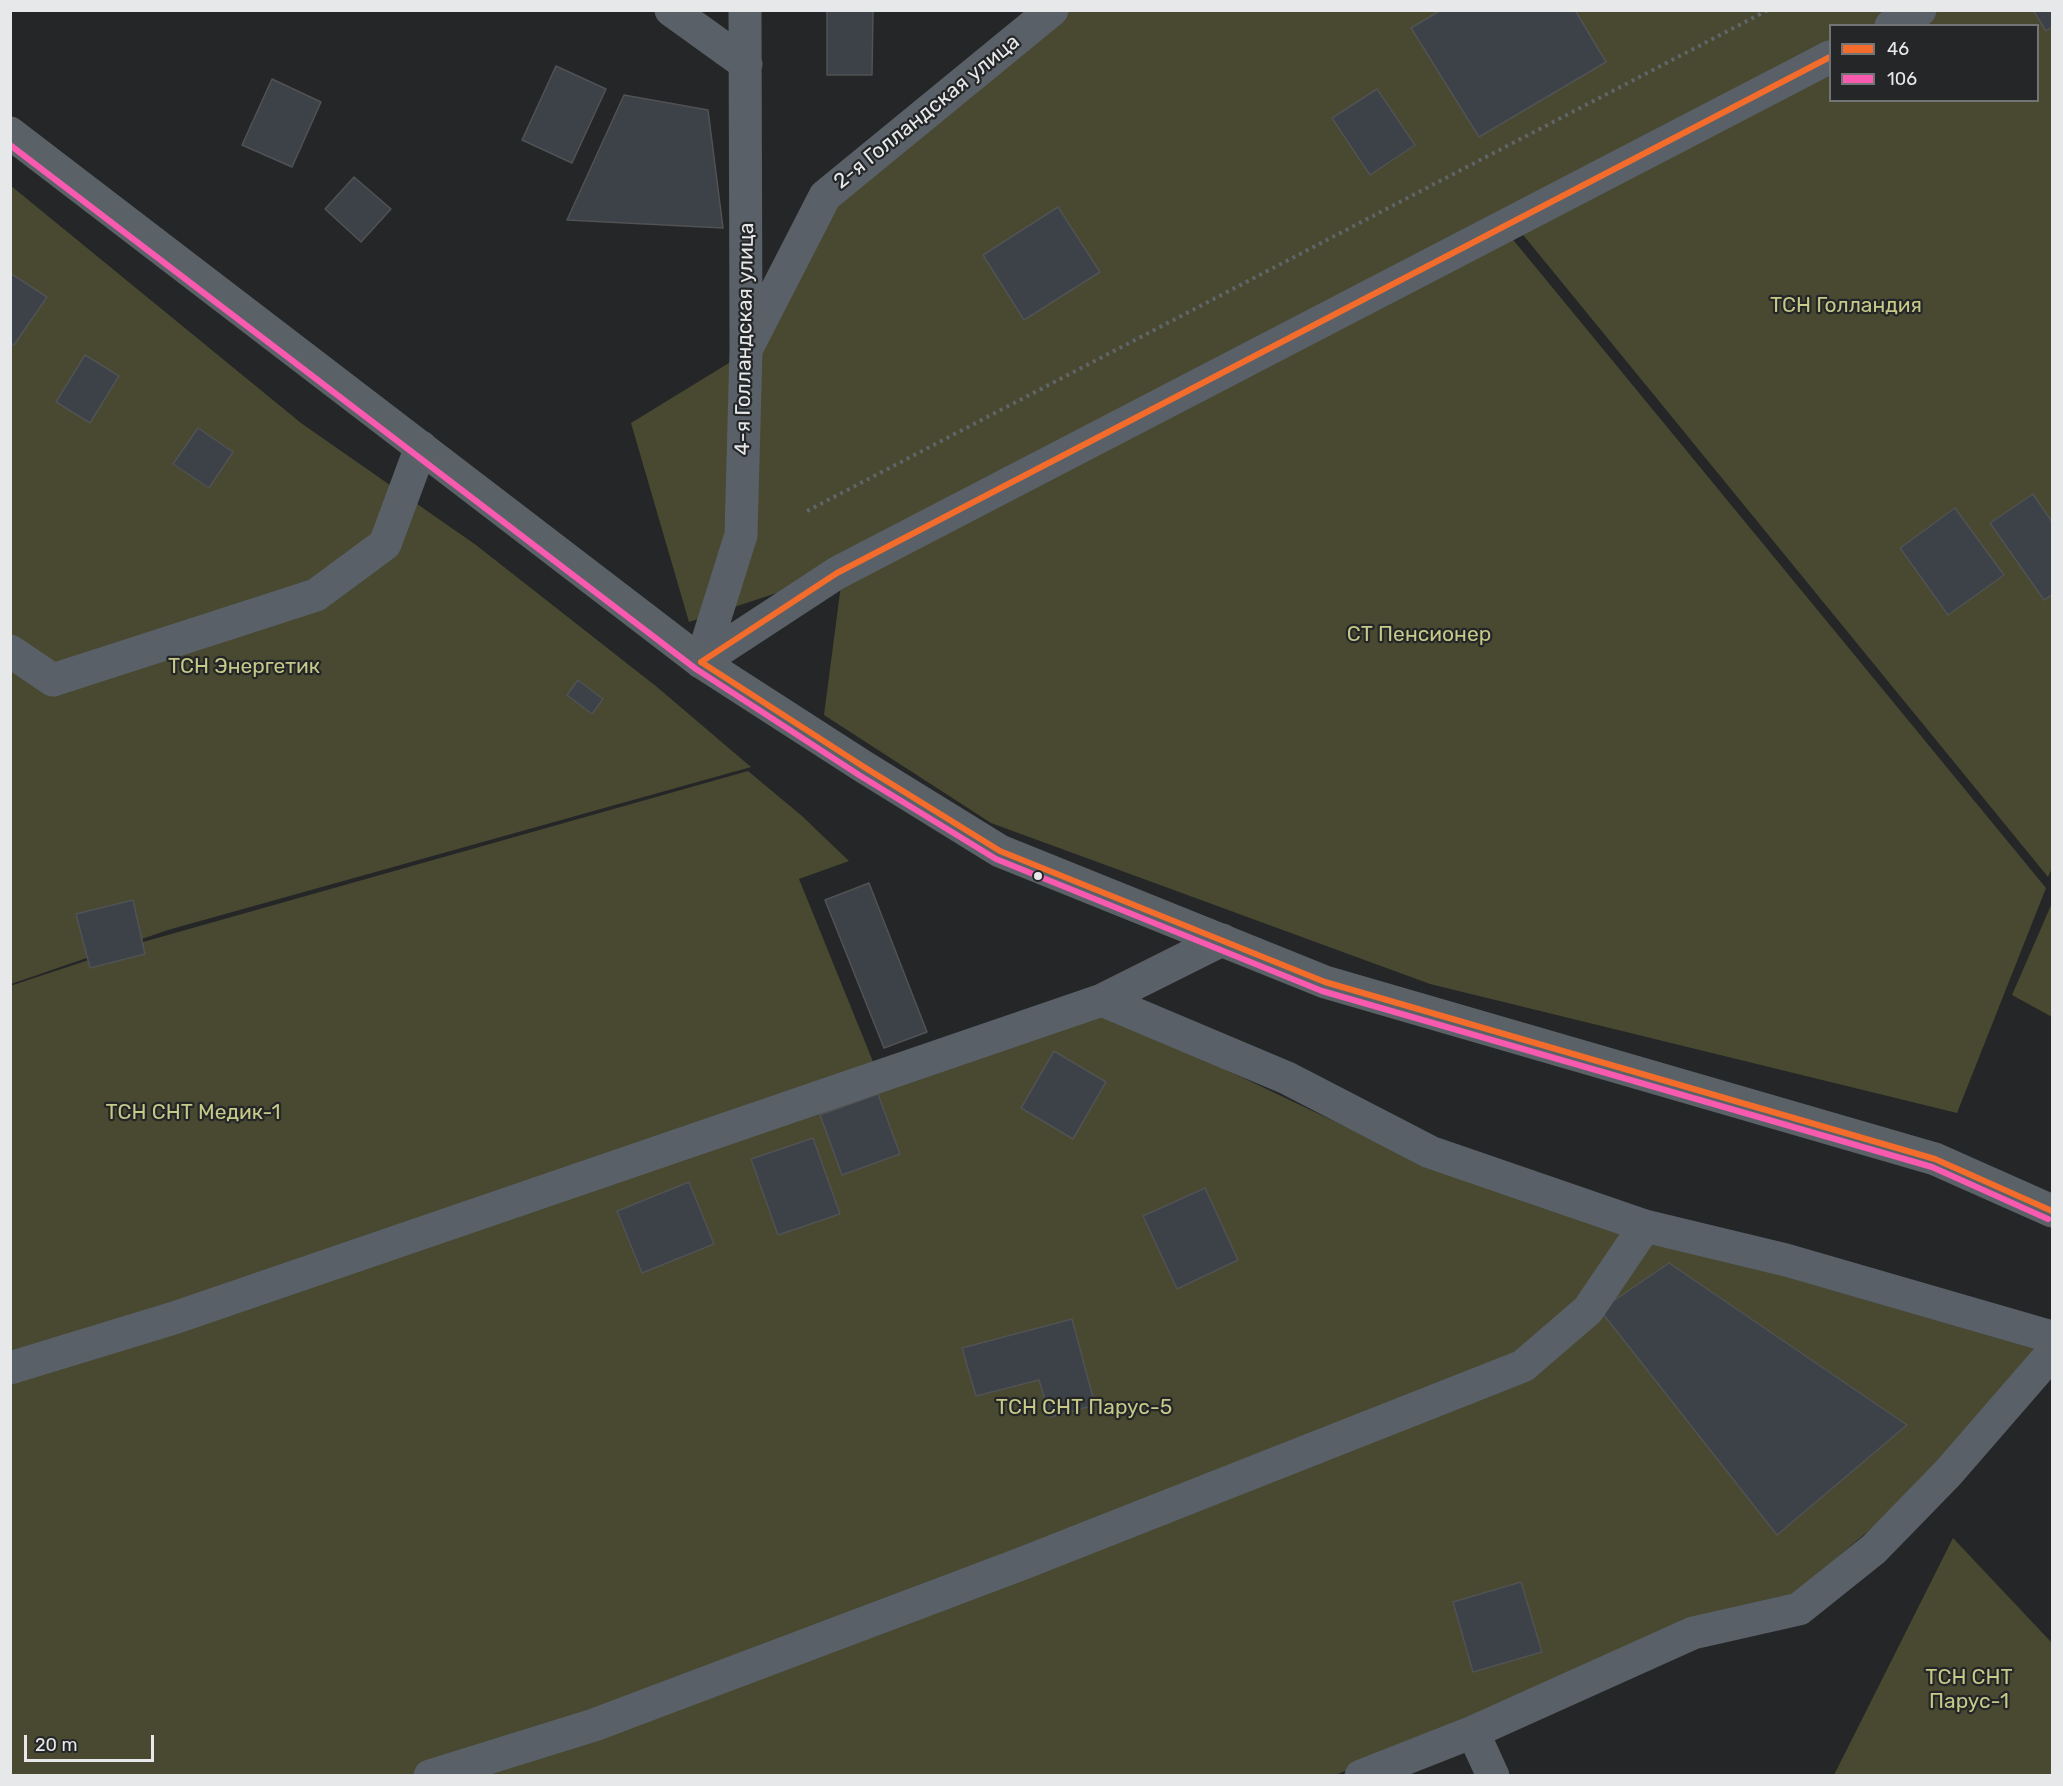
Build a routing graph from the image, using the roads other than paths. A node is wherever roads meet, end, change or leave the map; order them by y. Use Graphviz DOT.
graph roads {
  1 [pos="671,10"];
  2 [pos="745,10"];
  3 [pos="1052,10"];
  4 [pos="1920,10"];
  5 [pos="1895,24"];
  6 [pos="1829,58"];
  7 [pos="746,64"];
  8 [pos="10,133"];
  9 [pos="746,350"];
  10 [pos="421,447"];
  11 [pos="10,651"];
  12 [pos="702,662"];
  13 [pos="1222,940"];
  14 [pos="1102,1000"];
  15 [pos="2052,1210"];
  16 [pos="1645,1226"];
  17 [pos="2052,1337"];
  18 [pos="2052,1353"];
  19 [pos="10,1368"];
  20 [pos="1473,1732"];
  21 [pos="430,1776"];
  22 [pos="1361,1776"];
  23 [pos="1493,1776"];
  1 -- 7 [label="street"];
  2 -- 7 [label="street, 4-я Голландская улица"];
  3 -- 9 [label="street, 2-я Голландская улица"];
  4 -- 5 [label="street"];
  6 -- 12 [label="street"];
  7 -- 9 [label="street, 4-я Голландская улица"];
  8 -- 10 [label="main road"];
  9 -- 12 [label="street, 4-я Голландская улица"];
  10 -- 11 [label="street"];
  10 -- 12 [label="main road"];
  12 -- 13 [label="main road"];
  13 -- 14 [label="street"];
  13 -- 15 [label="main road"];
  14 -- 16 [label="street"];
  14 -- 19 [label="street"];
  16 -- 17 [label="street"];
  16 -- 21 [label="street"];
  18 -- 20 [label="street"];
  20 -- 22 [label="street"];
  20 -- 23 [label="street"];
}
